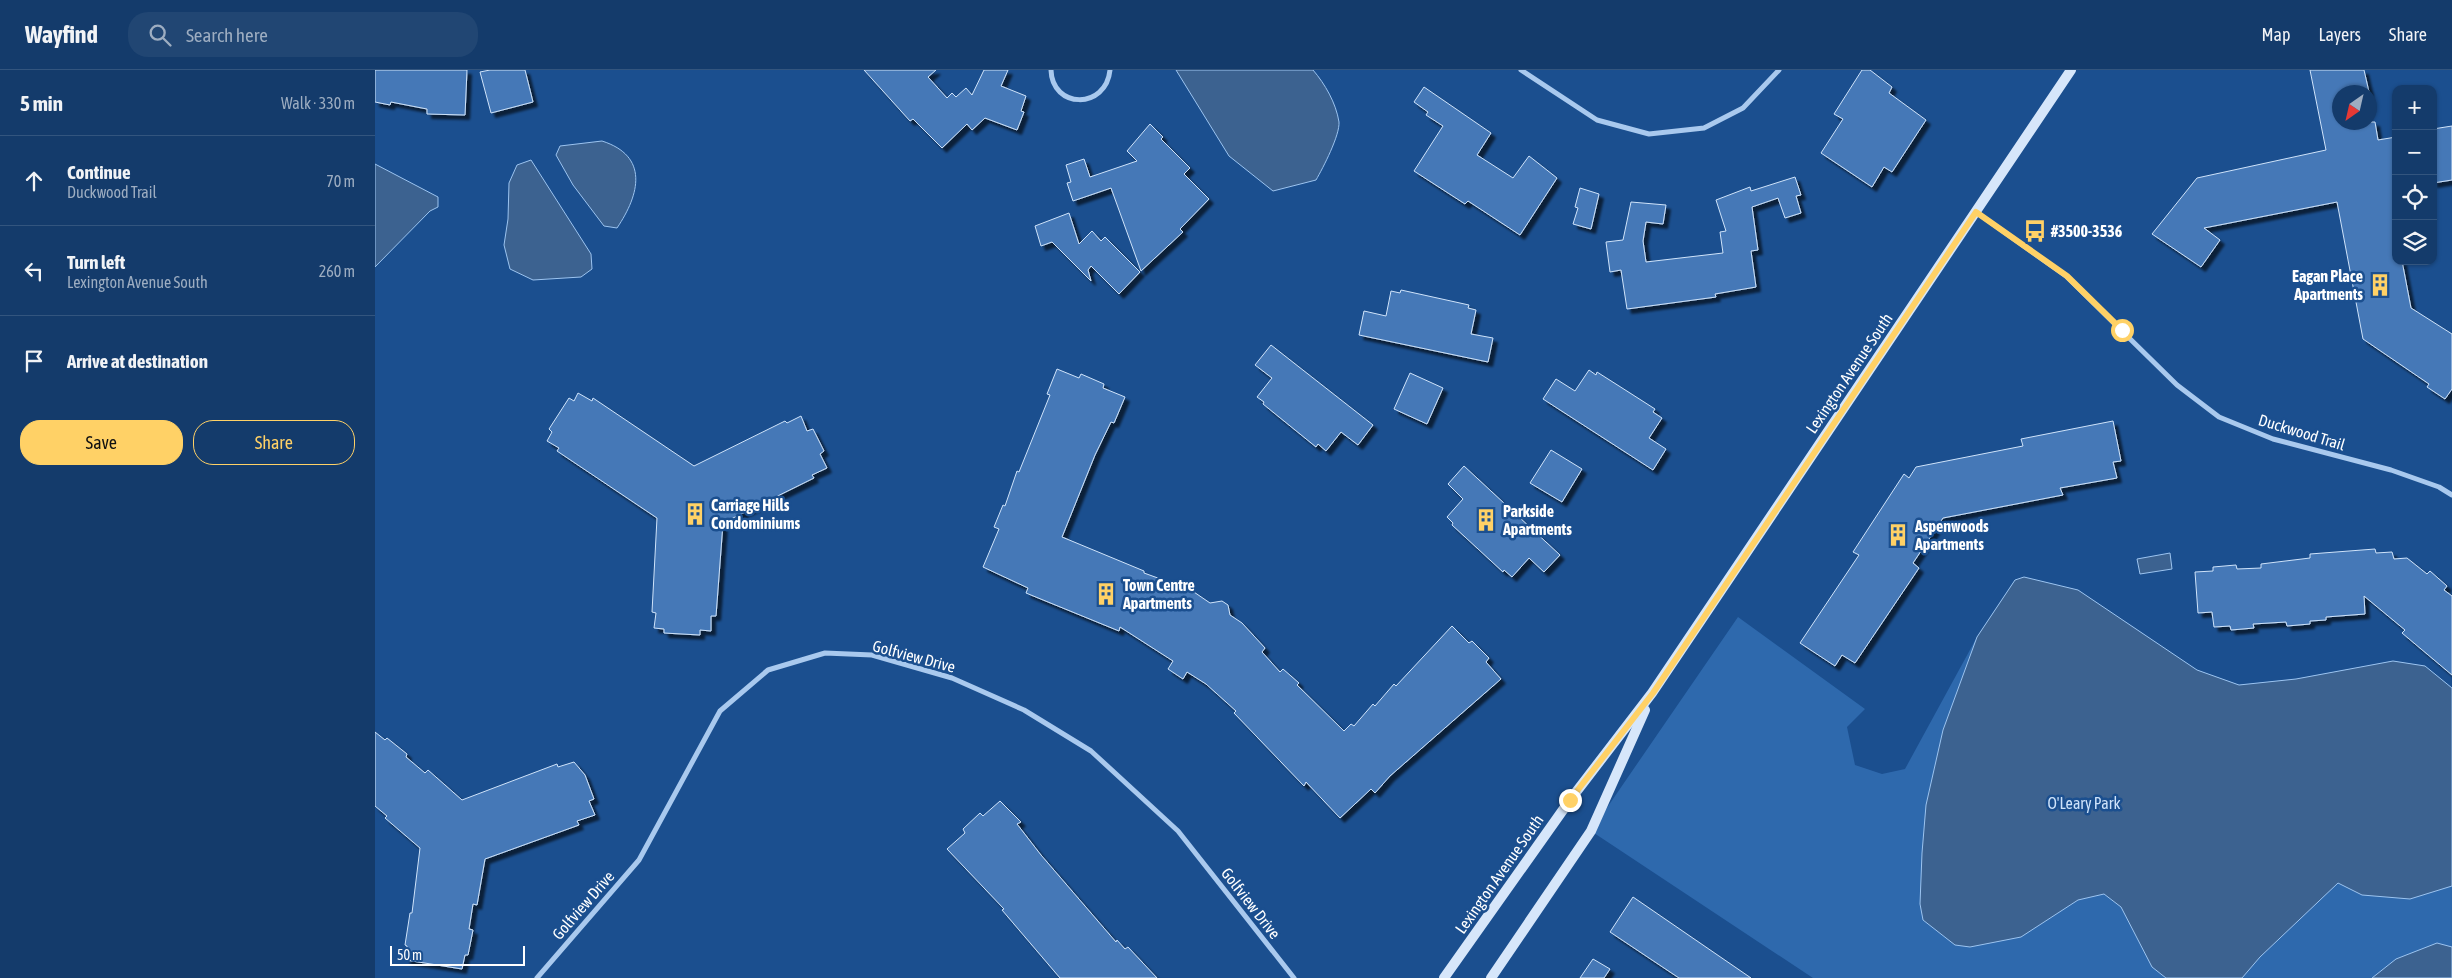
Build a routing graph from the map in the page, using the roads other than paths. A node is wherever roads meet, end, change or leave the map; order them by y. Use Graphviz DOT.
graph roads {
  1 [pos="1051,70"];
  2 [pos="1110,70"];
  3 [pos="1521,70"];
  4 [pos="1779,70"];
  5 [pos="2071,70"];
  6 [pos="1976,212"];
  7 [pos="2452,495"];
  8 [pos="1653,693"];
  9 [pos="537,978"];
  10 [pos="1295,978"];
  11 [pos="1444,978"];
  12 [pos="1491,978"];
  1 -- 2 [label="street"];
  3 -- 4 [label="street"];
  5 -- 6 [label="street, Lexington Avenue South"];
  6 -- 7 [label="street, Duckwood Trail"];
  6 -- 8 [label="street, Lexington Avenue South"];
  8 -- 11 [label="street, Lexington Avenue South"];
  8 -- 12 [label="street, Lexington Avenue South"];
  9 -- 10 [label="street, Golfview Drive"];
}
